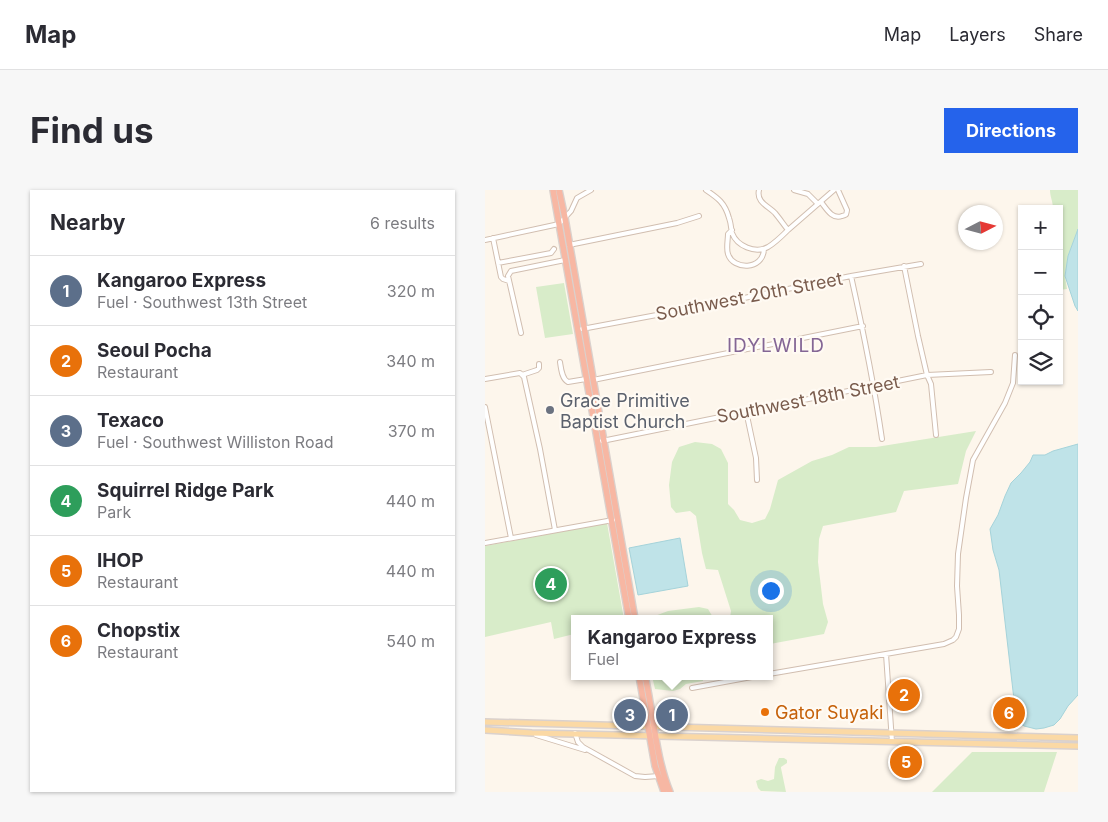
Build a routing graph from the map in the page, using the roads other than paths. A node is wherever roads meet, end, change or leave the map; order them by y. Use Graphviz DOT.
graph roads {
  1 [pos="553,190"];
  2 [pos="559,190"];
  3 [pos="591,190"];
  4 [pos="705,190"];
  5 [pos="759,190"];
  6 [pos="794,190"];
  7 [pos="834,190"];
  8 [pos="838,190"];
  9 [pos="820,203"];
  10 [pos="699,216"];
  11 [pos="565,218"];
  12 [pos="559,224"];
  13 [pos="732,230"];
  14 [pos="788,230"];
  15 [pos="493,238"];
  16 [pos="485,240"];
  17 [pos="569,245"];
  18 [pos="765,248"];
  19 [pos="554,249"];
  20 [pos="565,260"];
  21 [pos="498,263"];
  22 [pos="921,264"];
  23 [pos="904,266"];
  24 [pos="851,276"];
  25 [pos="509,281"];
  26 [pos="863,326"];
  27 [pos="581,329"];
  28 [pos="521,333"];
  29 [pos="1015,355"];
  30 [pos="560,362"];
  31 [pos="539,364"];
  32 [pos="991,372"];
  33 [pos="522,375"];
  34 [pos="927,375"];
  35 [pos="485,379"];
  36 [pos="590,379"];
  37 [pos="874,385"];
  38 [pos="485,407"];
  39 [pos="746,411"];
  40 [pos="936,435"];
  41 [pos="883,439"];
  42 [pos="600,441"];
  43 [pos="757,480"];
  44 [pos="614,519"];
  45 [pos="555,530"];
  46 [pos="511,538"];
  47 [pos="485,543"];
  48 [pos="628,615"];
  49 [pos="634,615"];
  50 [pos="885,654"];
  51 [pos="773,673"];
  52 [pos="640,680"];
  53 [pos="646,680"];
  54 [pos="735,680"];
  55 [pos="692,688"];
  56 [pos="485,722"];
  57 [pos="548,724"];
  58 [pos="559,725"];
  59 [pos="652,727"];
  60 [pos="485,730"];
  61 [pos="757,730"];
  62 [pos="548,732"];
  63 [pos="839,732"];
  64 [pos="532,733"];
  65 [pos="575,733"];
  66 [pos="892,734"];
  67 [pos="653,736"];
  68 [pos="754,738"];
  69 [pos="1075,738"];
  70 [pos="838,740"];
  71 [pos="892,742"];
  72 [pos="1075,746"];
  73 [pos="590,752"];
  74 [pos="661,775"];
  75 [pos="663,792"];
  76 [pos="670,792"];
  1 -- 12 [label="highway"];
  2 -- 11 [label="highway"];
  3 -- 11 [label="street"];
  4 -- 13 [label="street"];
  5 -- 14 [label="street"];
  6 -- 9 [label="street"];
  7 -- 9 [label="street"];
  8 -- 9 [label="street"];
  9 -- 14 [label="street"];
  10 -- 17 [label="street"];
  11 -- 12 [label="street"];
  11 -- 17 [label="highway"];
  12 -- 15 [label="street"];
  12 -- 20 [label="highway"];
  13 -- 18 [label="street"];
  13 -- 18 [label="street"];
  14 -- 18 [label="street"];
  15 -- 16 [label="street"];
  15 -- 21 [label="street"];
  17 -- 27 [label="highway"];
  19 -- 21 [label="street"];
  20 -- 25 [label="street"];
  20 -- 27 [label="highway"];
  21 -- 25 [label="street"];
  22 -- 23 [label="street, Southwest 20th Street"];
  23 -- 24 [label="street, Southwest 20th Street"];
  23 -- 34 [label="street"];
  24 -- 26 [label="street"];
  24 -- 27 [label="street, Southwest 20th Street"];
  25 -- 28 [label="street"];
  26 -- 36 [label="street"];
  26 -- 37 [label="street"];
  27 -- 36 [label="highway"];
  29 -- 50 [label="street"];
  30 -- 36 [label="street"];
  31 -- 33 [label="street"];
  32 -- 34 [label="street, Southwest 18th Street"];
  33 -- 35 [label="street"];
  33 -- 45 [label="street"];
  34 -- 37 [label="street, Southwest 18th Street"];
  34 -- 40 [label="street"];
  36 -- 42 [label="highway"];
  37 -- 39 [label="street, Southwest 18th Street"];
  37 -- 41 [label="street"];
  38 -- 46 [label="street"];
  39 -- 42 [label="street, Southwest 18th Street"];
  39 -- 43 [label="street"];
  42 -- 44 [label="highway"];
  44 -- 45 [label="street"];
  44 -- 48 [label="highway"];
  44 -- 49 [label="highway"];
  45 -- 46 [label="street"];
  46 -- 47 [label="street"];
  50 -- 51 [label="street"];
  50 -- 66 [label="street"];
  52 -- 59 [label="highway"];
  53 -- 59 [label="highway"];
  54 -- 55 [label="street"];
  56 -- 57 [label="main road"];
  57 -- 58 [label="main road"];
  57 -- 62 [label="main road"];
  58 -- 59 [label="main road"];
  58 -- 65 [label="main road"];
  59 -- 61 [label="main road"];
  59 -- 67 [label="highway"];
  60 -- 64 [label="main road"];
  61 -- 63 [label="main road"];
  61 -- 68 [label="main road"];
  62 -- 64 [label="main road"];
  62 -- 65 [label="main road"];
  63 -- 66 [label="main road"];
  63 -- 70 [label="main road"];
  64 -- 73 [label="street"];
  65 -- 67 [label="main road"];
  65 -- 73 [label="street"];
  66 -- 69 [label="main road"];
  66 -- 71 [label="street"];
  67 -- 68 [label="main road"];
  67 -- 74 [label="highway"];
  68 -- 70 [label="main road"];
  69 -- 72 [label="street"];
  70 -- 71 [label="main road"];
  71 -- 72 [label="main road"];
  73 -- 74 [label="street"];
  74 -- 75 [label="highway"];
  74 -- 76 [label="highway"];
}
